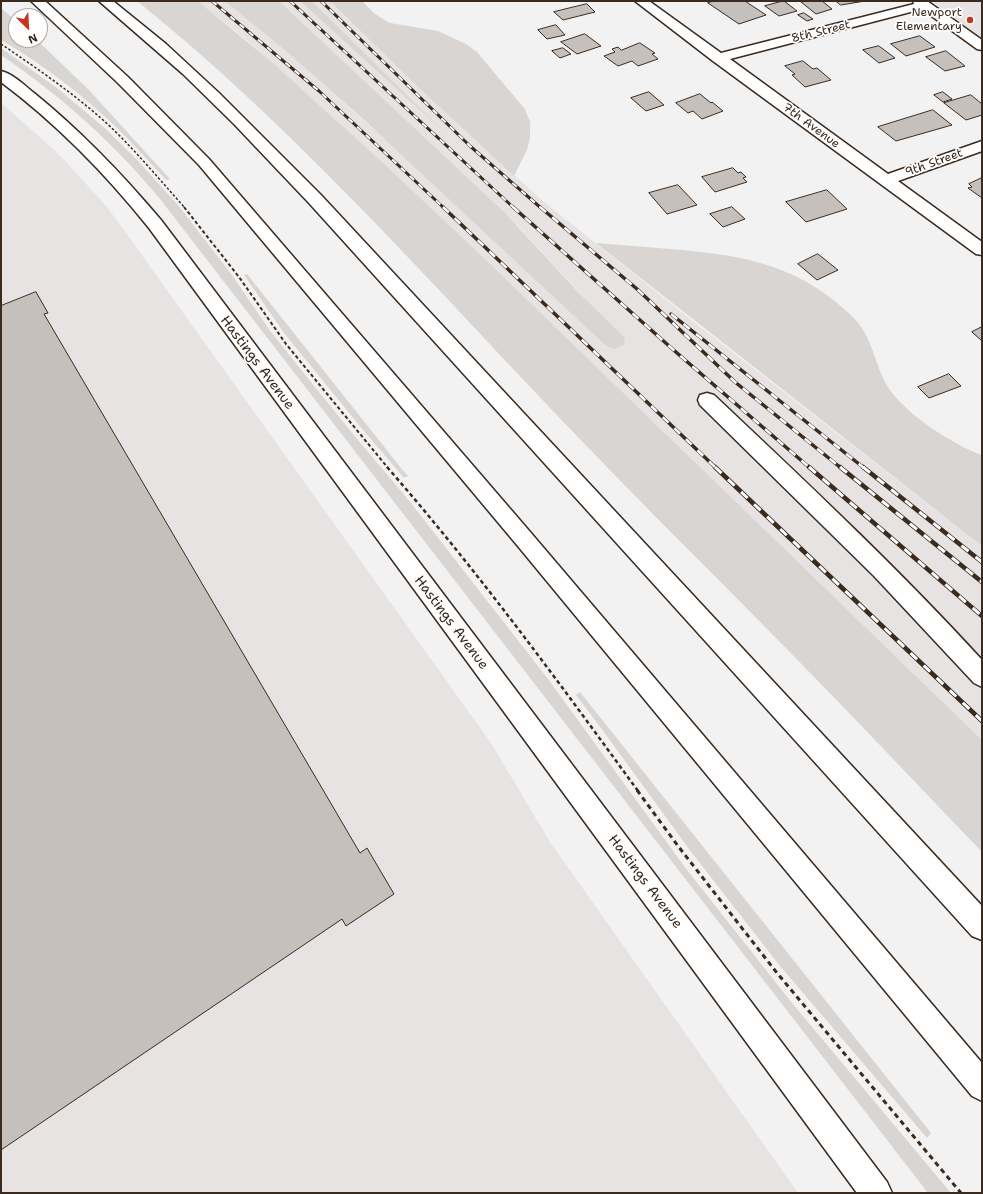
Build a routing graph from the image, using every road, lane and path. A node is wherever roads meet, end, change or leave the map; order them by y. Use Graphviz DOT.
graph roads {
  1 [pos="37,1"];
  2 [pos="105,1"];
  3 [pos="641,1"];
  4 [pos="922,3"];
  5 [pos="1,44"];
  6 [pos="982,46"];
  7 [pos="718,58"];
  8 [pos="1,75"];
  9 [pos="982,146"];
  10 [pos="886,180"];
  11 [pos="982,250"];
  12 [pos="707,400"];
  13 [pos="982,676"];
  14 [pos="832,762"];
  15 [pos="982,908"];
  16 [pos="982,926"];
  17 [pos="982,1086"];
  18 [pos="876,1193"];
  19 [pos="961,1193"];
  1 -- 17 [label="main road"];
  2 -- 14 [label="main road"];
  3 -- 7 [label="main road, 7th Avenue"];
  4 -- 6 [label="main road"];
  4 -- 7 [label="main road, 8th Street"];
  5 -- 19 [label="path"];
  7 -- 10 [label="main road, 7th Avenue"];
  8 -- 18 [label="main road, Hastings Avenue"];
  9 -- 10 [label="main road, 9th Street"];
  10 -- 11 [label="main road, 7th Avenue"];
  12 -- 13 [label="main road"];
  14 -- 15 [label="main road"];
  14 -- 16 [label="main road"];
}
